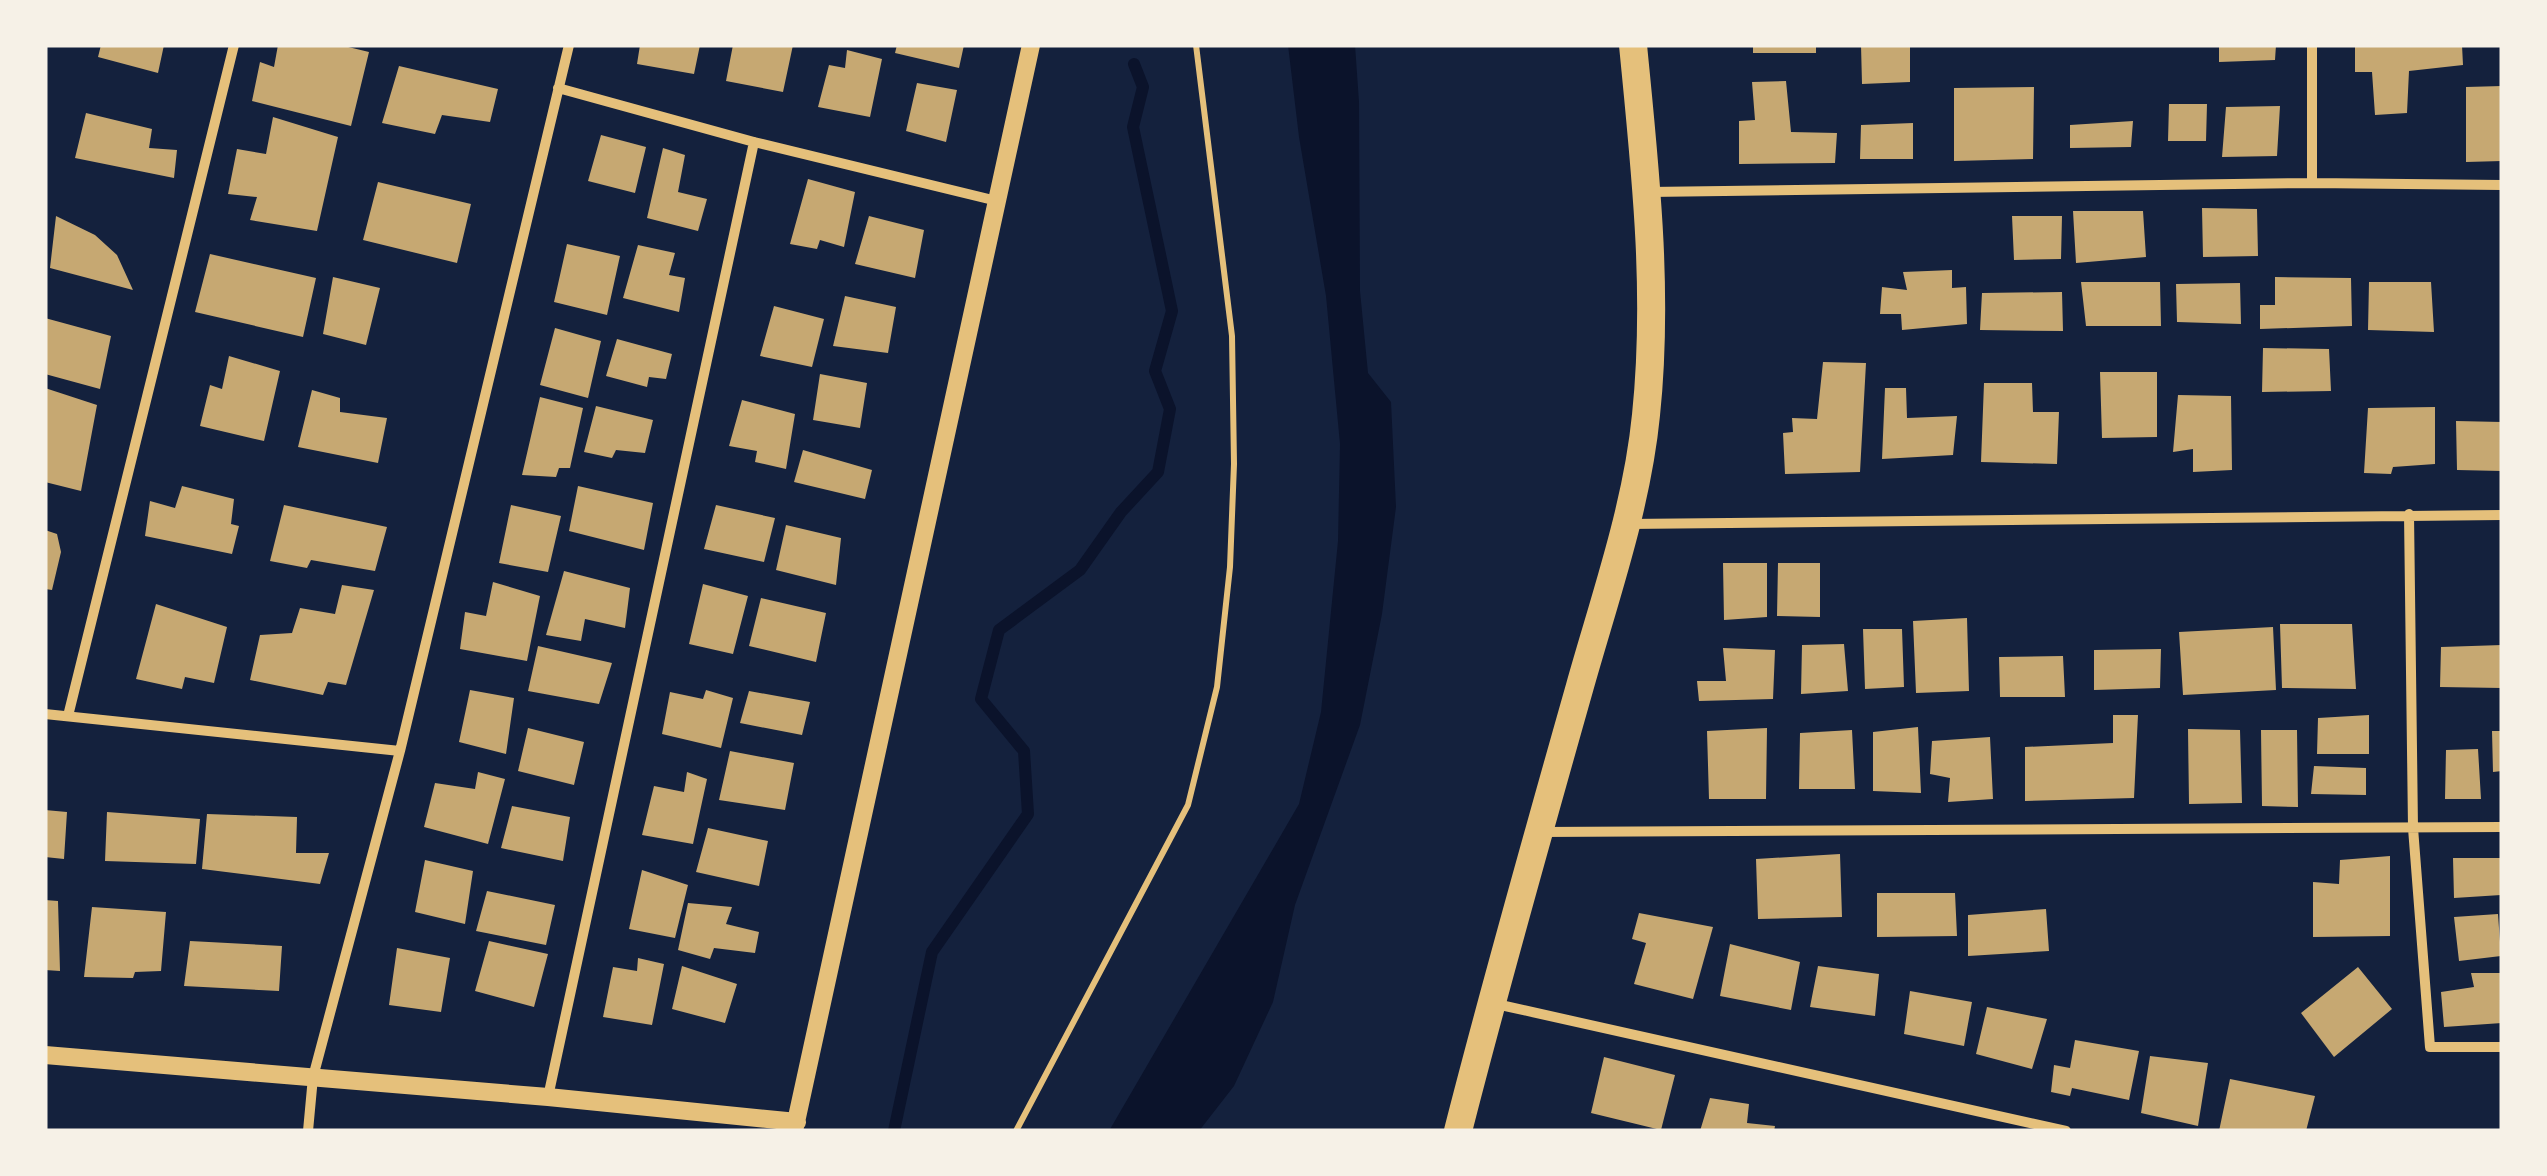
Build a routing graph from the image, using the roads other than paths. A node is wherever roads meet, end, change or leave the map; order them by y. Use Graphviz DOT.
graph roads {
  1 [pos="234,45"];
  2 [pos="568,45"];
  3 [pos="1031,45"];
  4 [pos="1633,45"];
  5 [pos="2312,45"];
  6 [pos="558,88"];
  7 [pos="754,142"];
  8 [pos="2312,183"];
  9 [pos="2502,185"];
  10 [pos="1648,192"];
  11 [pos="996,201"];
  12 [pos="2409,514"];
  13 [pos="2502,515"];
  14 [pos="1626,524"];
  15 [pos="45,714"];
  16 [pos="68,716"];
  17 [pos="400,750"];
  18 [pos="2502,827"];
  19 [pos="2413,828"];
  20 [pos="1539,832"];
  21 [pos="1490,1002"];
  22 [pos="2502,1047"];
  23 [pos="45,1055"];
  24 [pos="312,1078"];
  25 [pos="548,1097"];
  26 [pos="795,1126"];
  27 [pos="308,1131"];
  28 [pos="1458,1131"];
  29 [pos="2066,1131"];
  1 -- 16 [label="street"];
  2 -- 6 [label="street"];
  3 -- 11 [label="street"];
  4 -- 10 [label="highway"];
  5 -- 8 [label="street"];
  6 -- 7 [label="street"];
  6 -- 17 [label="street"];
  7 -- 11 [label="street"];
  7 -- 25 [label="street"];
  8 -- 9 [label="street"];
  8 -- 10 [label="street"];
  10 -- 14 [label="highway"];
  11 -- 26 [label="street"];
  12 -- 13 [label="street"];
  12 -- 14 [label="street"];
  12 -- 19 [label="street"];
  14 -- 20 [label="highway"];
  15 -- 16 [label="street"];
  16 -- 17 [label="street"];
  17 -- 24 [label="street"];
  18 -- 19 [label="street"];
  19 -- 20 [label="street"];
  19 -- 22 [label="street"];
  20 -- 21 [label="highway"];
  21 -- 28 [label="highway"];
  21 -- 29 [label="street"];
  23 -- 24 [label="street"];
  24 -- 25 [label="street"];
  24 -- 27 [label="street"];
  25 -- 26 [label="street"];
}
